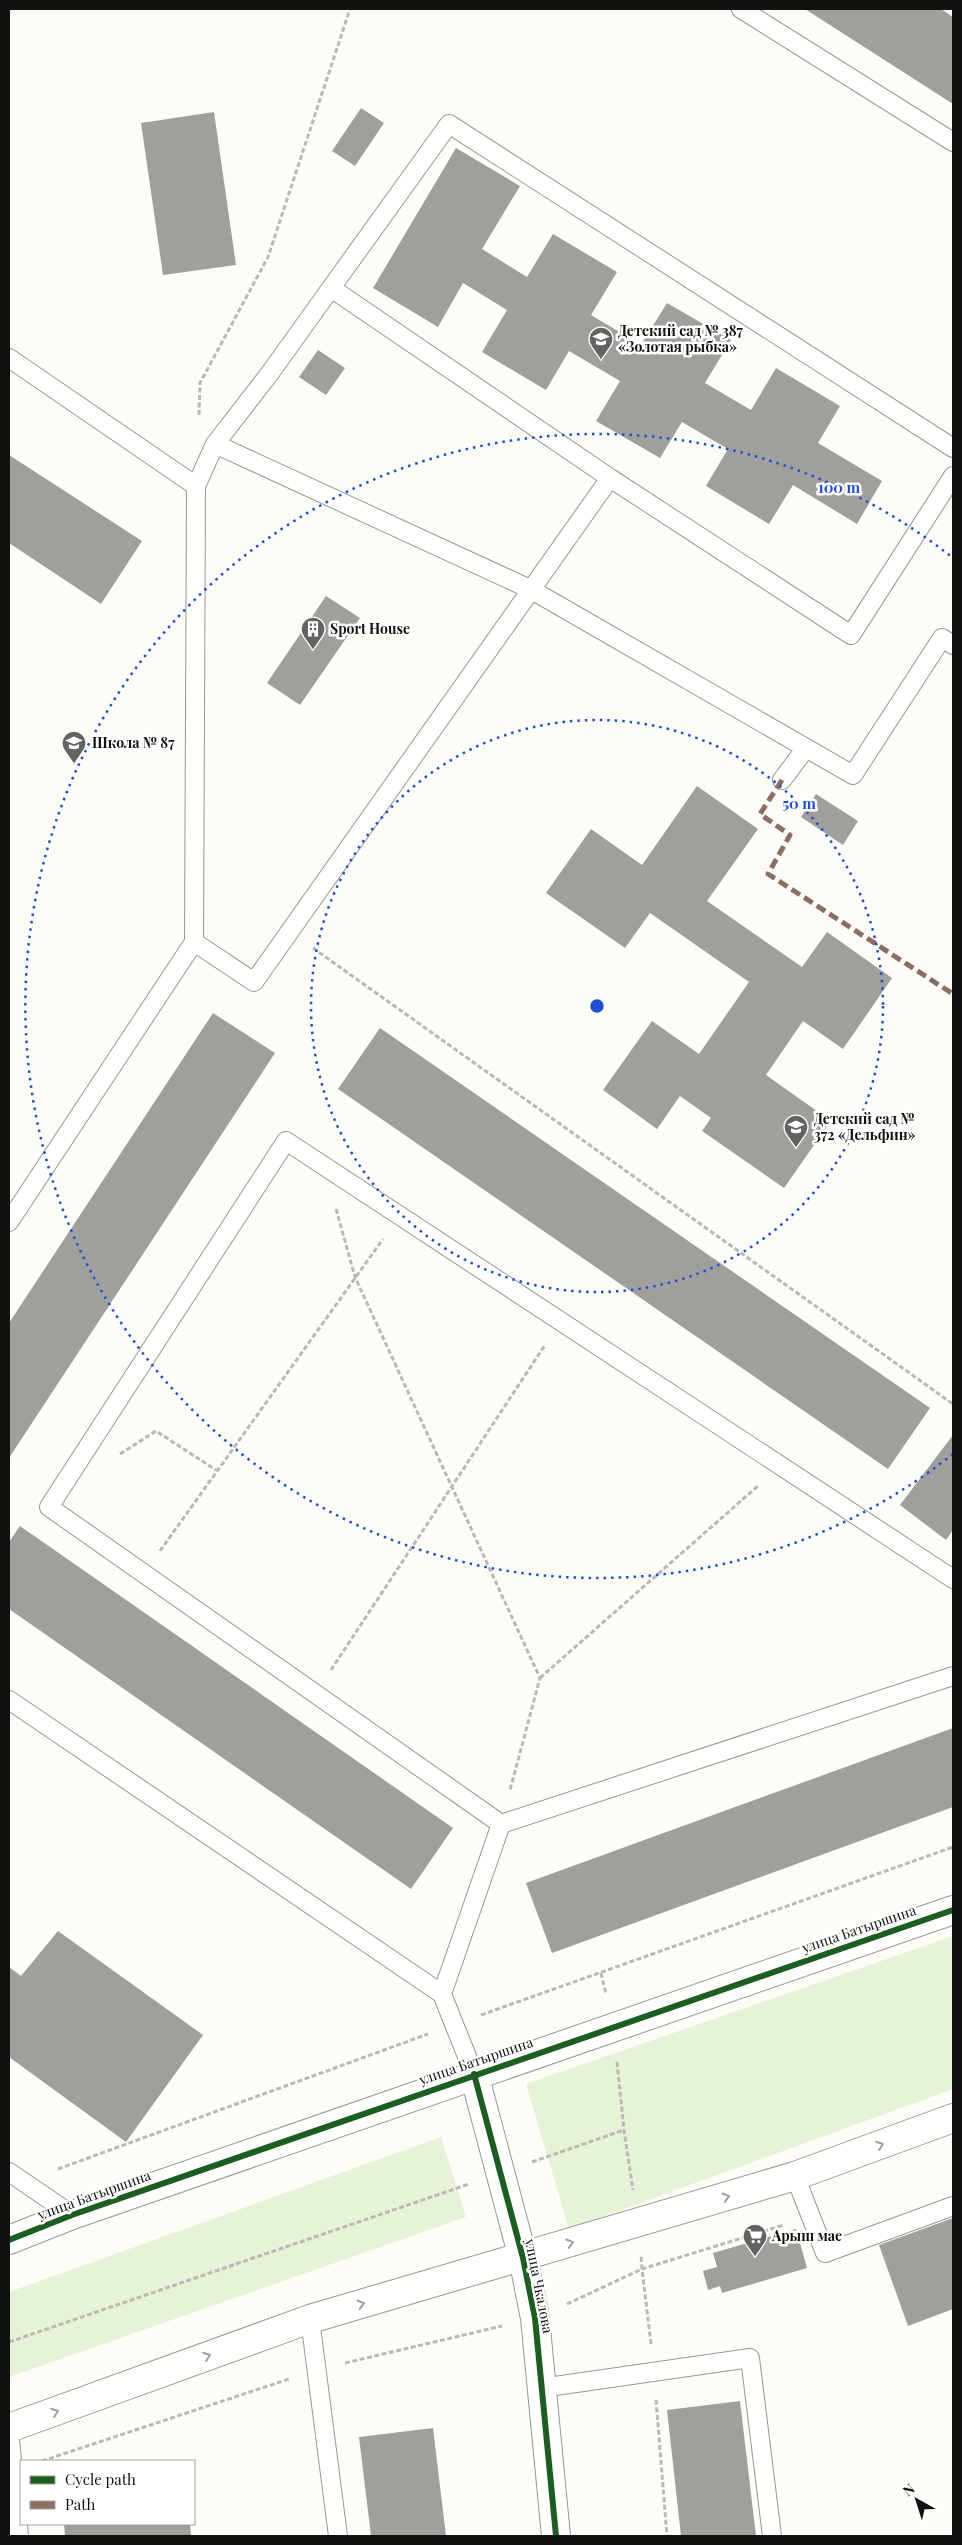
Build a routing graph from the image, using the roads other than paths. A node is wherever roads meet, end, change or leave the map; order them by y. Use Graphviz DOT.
graph roads {
  1 [pos="741,9"];
  2 [pos="953,142"];
  3 [pos="331,288"];
  4 [pos="9,358"];
  5 [pos="215,444"];
  6 [pos="953,448"];
  7 [pos="953,476"];
  8 [pos="610,478"];
  9 [pos="196,486"];
  10 [pos="530,589"];
  11 [pos="953,645"];
  12 [pos="806,748"];
  13 [pos="782,780"];
  14 [pos="194,942"];
  15 [pos="9,1222"];
  16 [pos="953,1578"];
  17 [pos="953,1676"];
  18 [pos="9,1700"];
  19 [pos="500,1824"];
  20 [pos="953,1910"];
  21 [pos="442,1994"];
  22 [pos="474,2074"];
  23 [pos="953,2118"];
  24 [pos="795,2176"];
  25 [pos="16,2177"];
  26 [pos="953,2206"];
  27 [pos="72,2215"];
  28 [pos="9,2240"];
  29 [pos="523,2258"];
  30 [pos="310,2319"];
  31 [pos="541,2388"];
  32 [pos="9,2428"];
  33 [pos="19,2536"];
  34 [pos="338,2536"];
  35 [pos="556,2536"];
  36 [pos="772,2536"];
  1 -- 2 [label="lane"];
  3 -- 5 [label="lane"];
  3 -- 6 [label="lane"];
  3 -- 8 [label="lane"];
  4 -- 9 [label="lane"];
  5 -- 9 [label="lane"];
  5 -- 10 [label="lane"];
  7 -- 8 [label="lane"];
  8 -- 10 [label="lane"];
  9 -- 14 [label="lane"];
  10 -- 12 [label="lane"];
  10 -- 14 [label="lane"];
  11 -- 12 [label="lane"];
  12 -- 13 [label="lane"];
  14 -- 15 [label="lane"];
  16 -- 19 [label="lane"];
  17 -- 19 [label="lane"];
  18 -- 21 [label="lane"];
  19 -- 21 [label="lane"];
  20 -- 22 [label="street, улица Батыршина"];
  21 -- 22 [label="lane"];
  22 -- 27 [label="street, улица Батыршина"];
  22 -- 29 [label="street, улица Чкалова"];
  24 -- 23 [label="street, one-way"];
  24 -- 26 [label="lane"];
  29 -- 24 [label="street, one-way"];
  25 -- 27 [label="lane"];
  27 -- 28 [label="street, улица Батыршина"];
  30 -- 29 [label="street, one-way"];
  29 -- 31 [label="street, улица Чкалова"];
  32 -- 30 [label="street, one-way"];
  30 -- 34 [label="lane"];
  31 -- 35 [label="street, улица Чкалова"];
  31 -- 36 [label="lane"];
  32 -- 33 [label="lane"];
}
